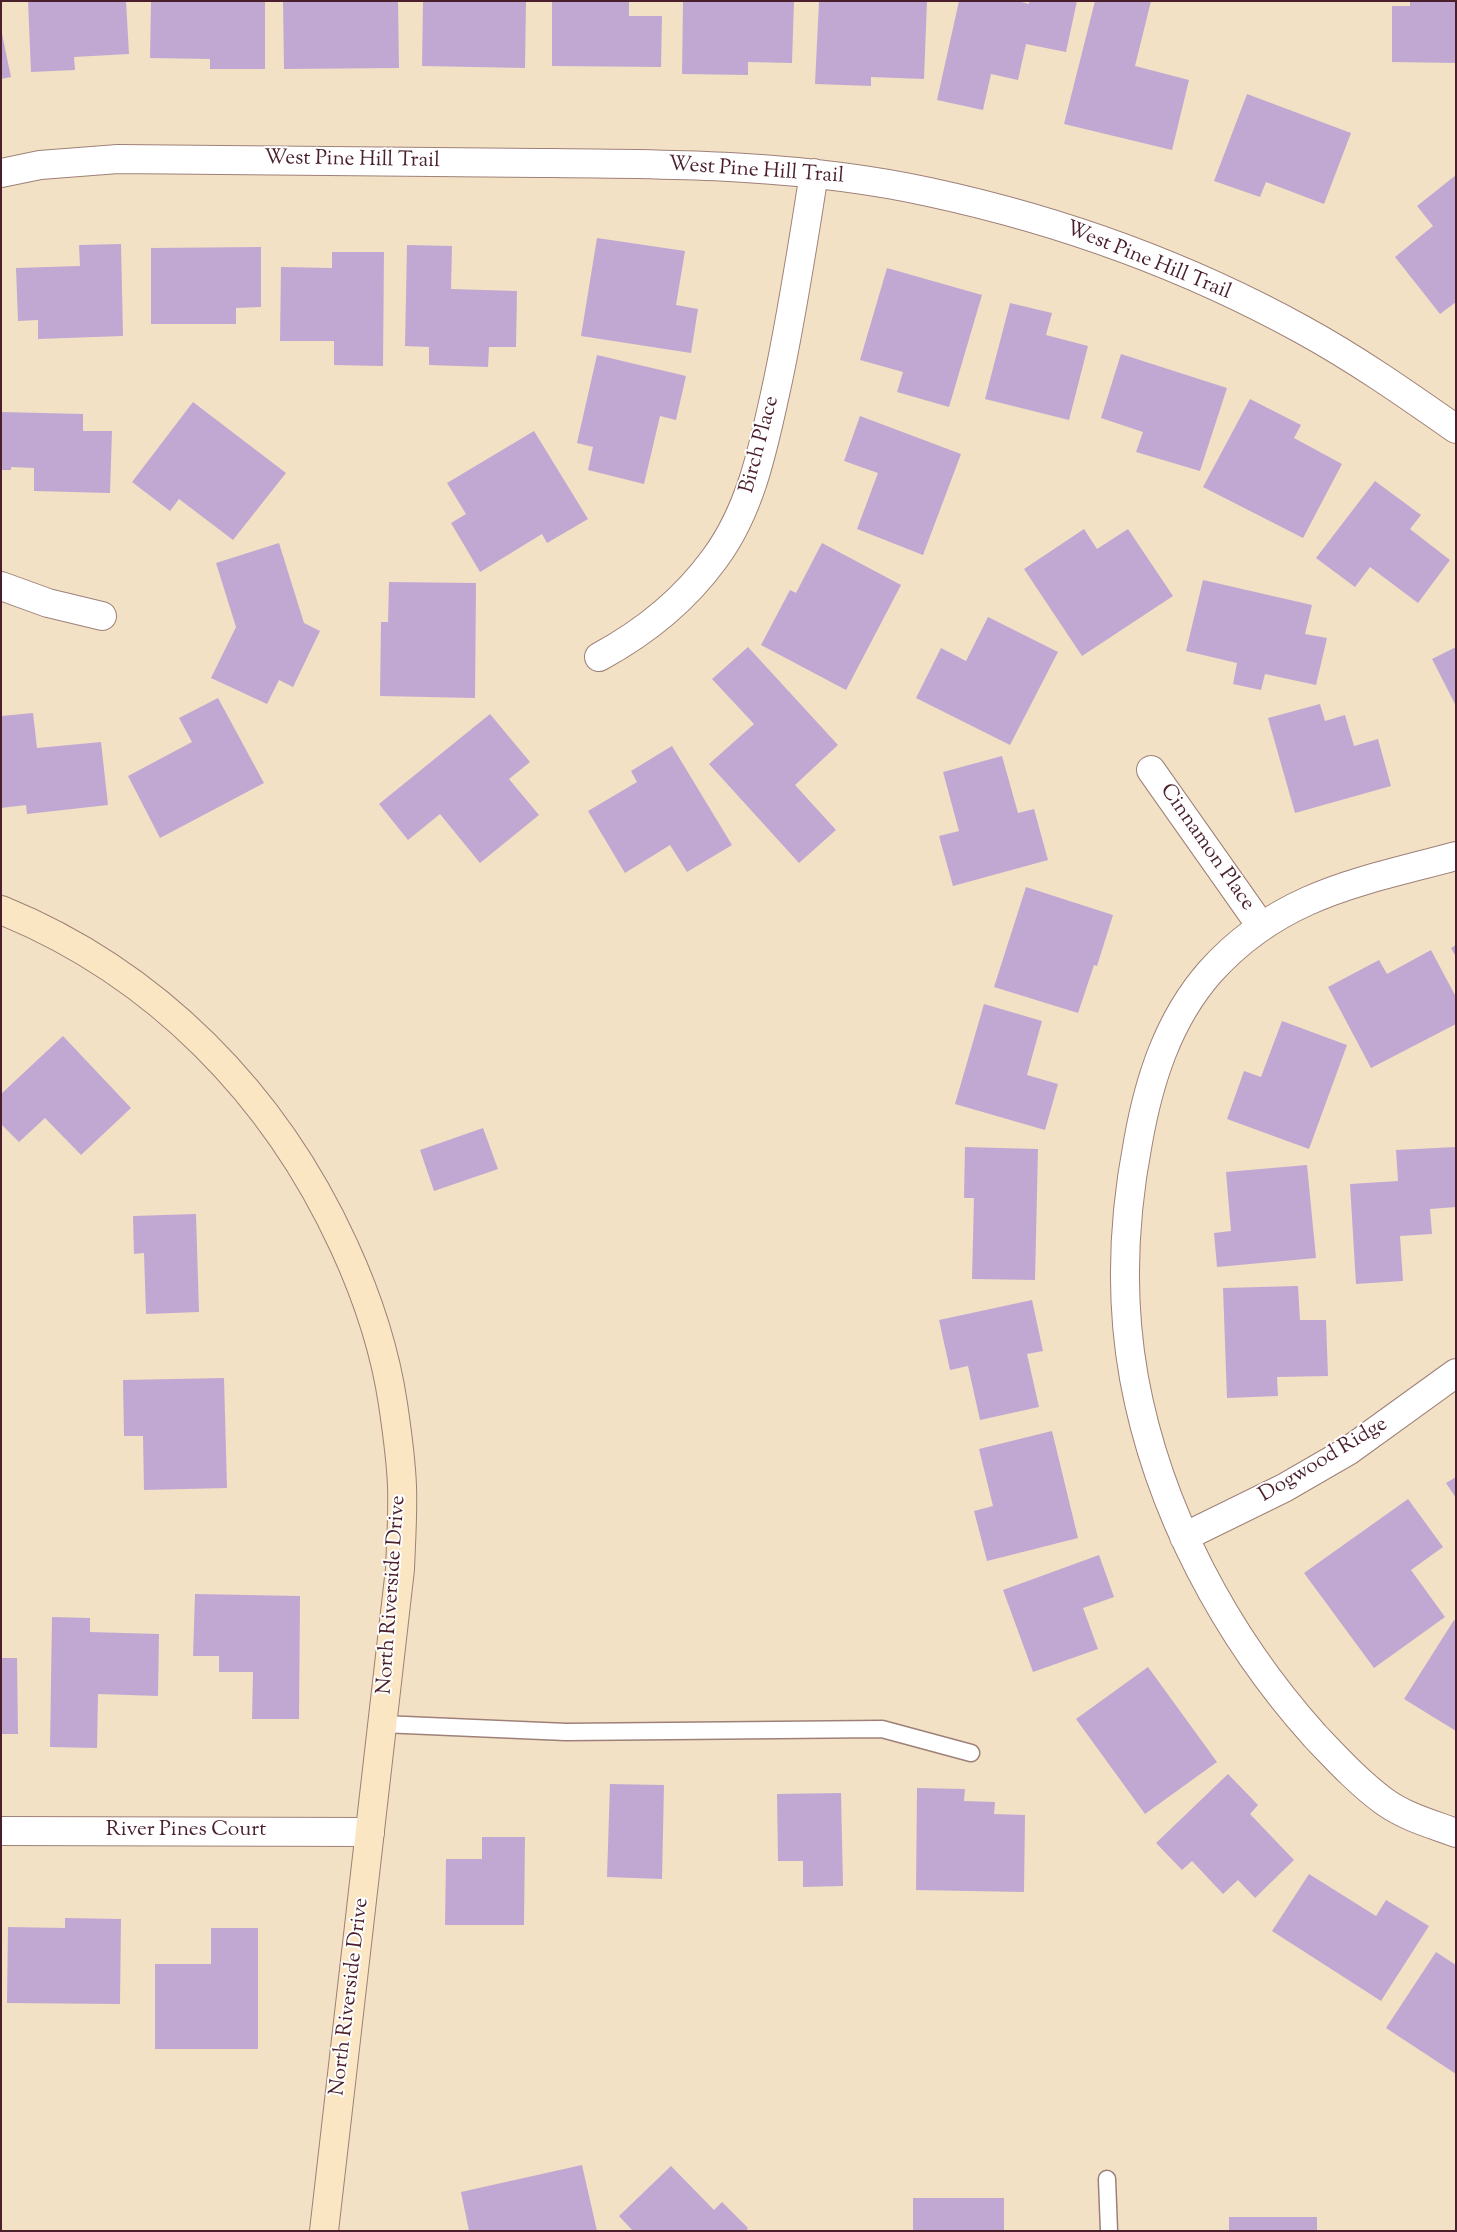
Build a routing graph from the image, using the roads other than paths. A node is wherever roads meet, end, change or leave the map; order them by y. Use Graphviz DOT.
graph roads {
  1 [pos="1,173"];
  2 [pos="814,173"];
  3 [pos="1456,429"];
  4 [pos="1,586"];
  5 [pos="102,616"];
  6 [pos="598,657"];
  7 [pos="1151,770"];
  8 [pos="1456,856"];
  9 [pos="1,910"];
  10 [pos="1261,926"];
  11 [pos="1456,1373"];
  12 [pos="1184,1536"];
  13 [pos="382,1724"];
  14 [pos="971,1753"];
  15 [pos="1,1831"];
  16 [pos="370,1832"];
  17 [pos="1456,1833"];
  18 [pos="1107,2179"];
  19 [pos="324,2231"];
  20 [pos="1109,2231"];
  1 -- 2 [label="street, West Pine Hill Trail"];
  2 -- 3 [label="street, West Pine Hill Trail"];
  2 -- 6 [label="street, Birch Place"];
  4 -- 5 [label="street"];
  7 -- 10 [label="street, Cinnamon Place"];
  8 -- 10 [label="street"];
  9 -- 13 [label="street, North Riverside Drive"];
  10 -- 12 [label="street"];
  11 -- 12 [label="street, Dogwood Ridge"];
  12 -- 17 [label="street"];
  13 -- 14 [label="lane"];
  13 -- 16 [label="street, North Riverside Drive"];
  15 -- 16 [label="street, River Pines Court"];
  16 -- 19 [label="street, North Riverside Drive"];
  18 -- 20 [label="lane"];
}
